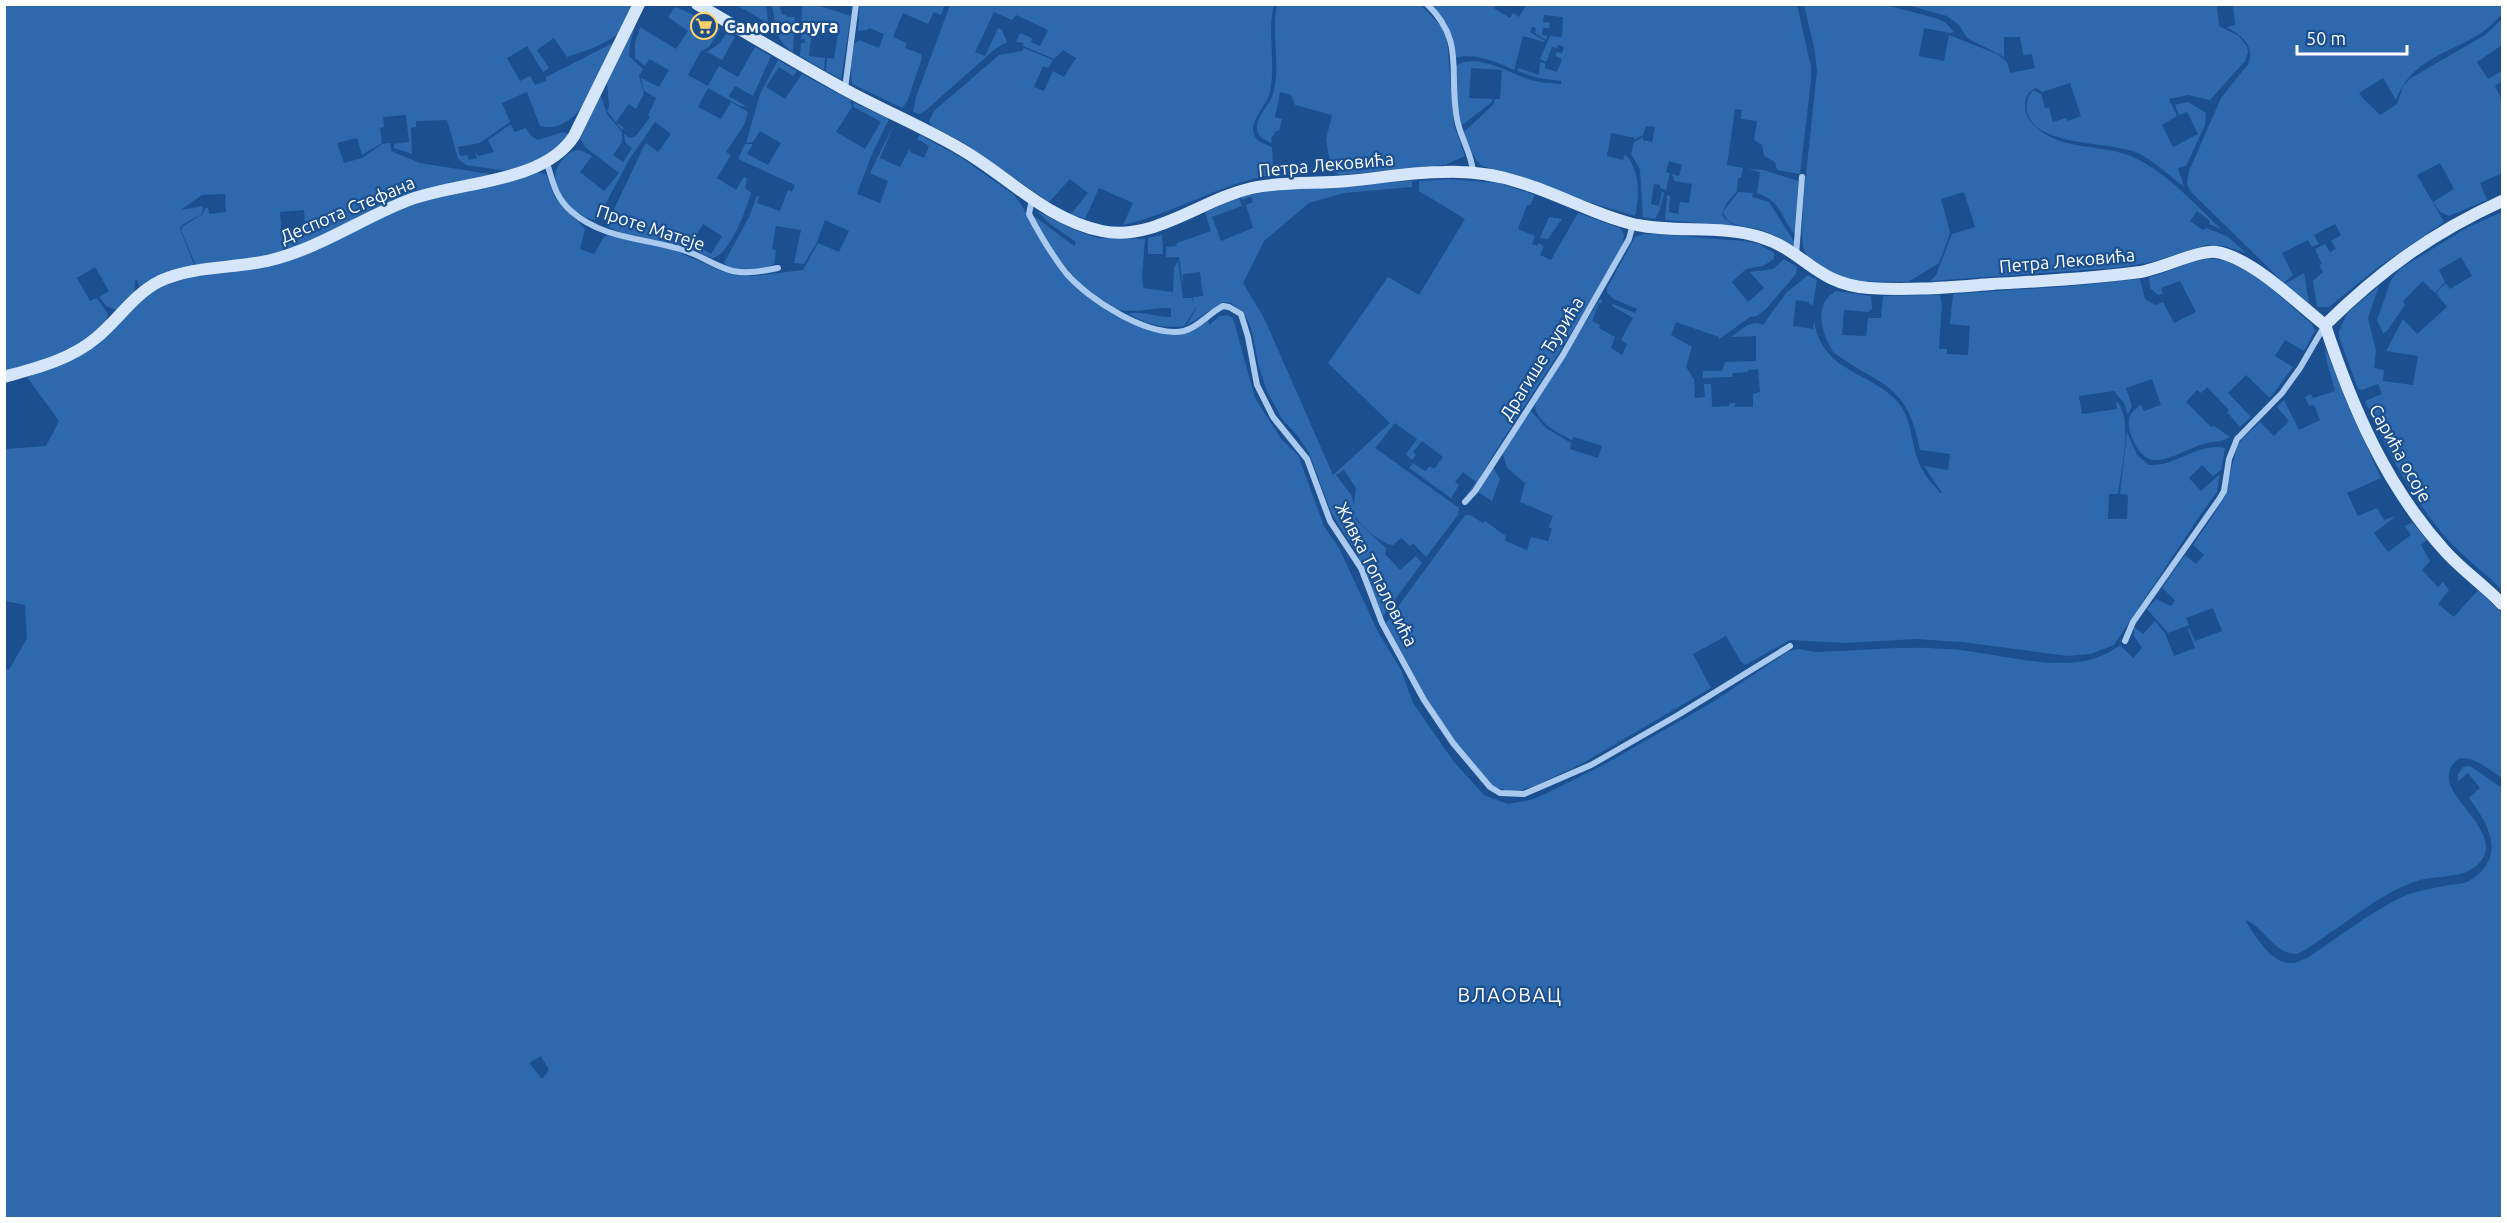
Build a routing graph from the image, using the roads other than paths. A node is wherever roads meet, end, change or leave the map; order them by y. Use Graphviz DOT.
graph roads {
  1 [pos="639,4"];
  2 [pos="697,4"];
  3 [pos="856,4"];
  4 [pos="1427,4"];
  5 [pos="845,90"];
  6 [pos="547,163"];
  7 [pos="1473,174"];
  8 [pos="1802,177"];
  9 [pos="1032,199"];
  10 [pos="2502,201"];
  11 [pos="1633,224"];
  12 [pos="1796,256"];
  13 [pos="778,268"];
  14 [pos="2325,325"];
  15 [pos="4,377"];
  16 [pos="1465,502"];
  17 [pos="2502,604"];
  18 [pos="2125,641"];
  19 [pos="1790,646"];
  1 -- 6 [label="street, Деспота Стефана"];
  2 -- 5 [label="street, Петра Лековића"];
  3 -- 5 [label="street"];
  4 -- 7 [label="street"];
  5 -- 9 [label="street, Петра Лековића"];
  6 -- 13 [label="street, Проте Матеје"];
  6 -- 15 [label="street, Деспота Стефана"];
  7 -- 9 [label="street, Петра Лековића"];
  7 -- 11 [label="street, Петра Лековића"];
  8 -- 12 [label="street"];
  9 -- 19 [label="street, Живка Топаловића"];
  10 -- 14 [label="street"];
  11 -- 12 [label="street, Петра Лековића"];
  11 -- 16 [label="street, Драгише Ђурића"];
  12 -- 14 [label="street, Петра Лековића"];
  14 -- 17 [label="street, Сарића осоје"];
  14 -- 18 [label="street"];
}
